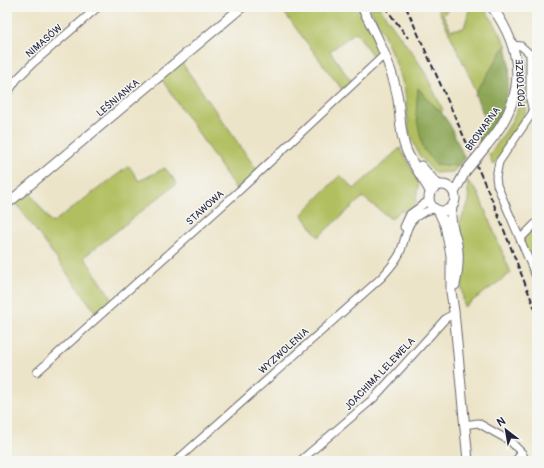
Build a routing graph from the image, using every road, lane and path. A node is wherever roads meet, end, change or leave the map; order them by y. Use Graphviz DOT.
graph roads {
  1 [pos="98,7"];
  2 [pos="242,7"];
  3 [pos="362,7"];
  4 [pos="492,7"];
  5 [pos="513,45"];
  6 [pos="385,56"];
  7 [pos="7,94"];
  8 [pos="535,110"];
  9 [pos="404,141"];
  10 [pos="447,188"];
  11 [pos="430,191"];
  12 [pos="7,204"];
  13 [pos="433,207"];
  14 [pos="452,207"];
  15 [pos="537,222"];
  16 [pos="520,239"];
  17 [pos="537,279"];
  18 [pos="454,310"];
  19 [pos="37,372"];
  20 [pos="464,425"];
  21 [pos="522,453"];
  22 [pos="176,461"];
  23 [pos="300,461"];
  24 [pos="468,461"];
  25 [pos="515,461"];
  26 [pos="526,461"];
  1 -- 7 [label="street, NIMASÓW"];
  2 -- 12 [label="street, LEŚNIANKA"];
  3 -- 6 [label="street"];
  4 -- 5 [label="street, BROWARNA"];
  5 -- 8 [label="street, PODTORZE"];
  5 -- 10 [label="street, BROWARNA, bridge"];
  6 -- 9 [label="street"];
  6 -- 19 [label="street, STAWOWA"];
  8 -- 16 [label="street, PODTORZE"];
  9 -- 10 [label="street"];
  9 -- 11 [label="street"];
  10 -- 11 [label="street"];
  10 -- 14 [label="street"];
  11 -- 13 [label="street"];
  13 -- 14 [label="street"];
  13 -- 18 [label="street"];
  13 -- 22 [label="street, WYZWOLENIA"];
  14 -- 18 [label="street"];
  15 -- 16 [label="street"];
  16 -- 17 [label="street, PODTORZE"];
  18 -- 20 [label="street"];
  18 -- 23 [label="street, JOACHIMA LELEWELA"];
  20 -- 21 [label="street"];
  20 -- 24 [label="street"];
  21 -- 25 [label="street"];
  21 -- 26 [label="street"];
}
